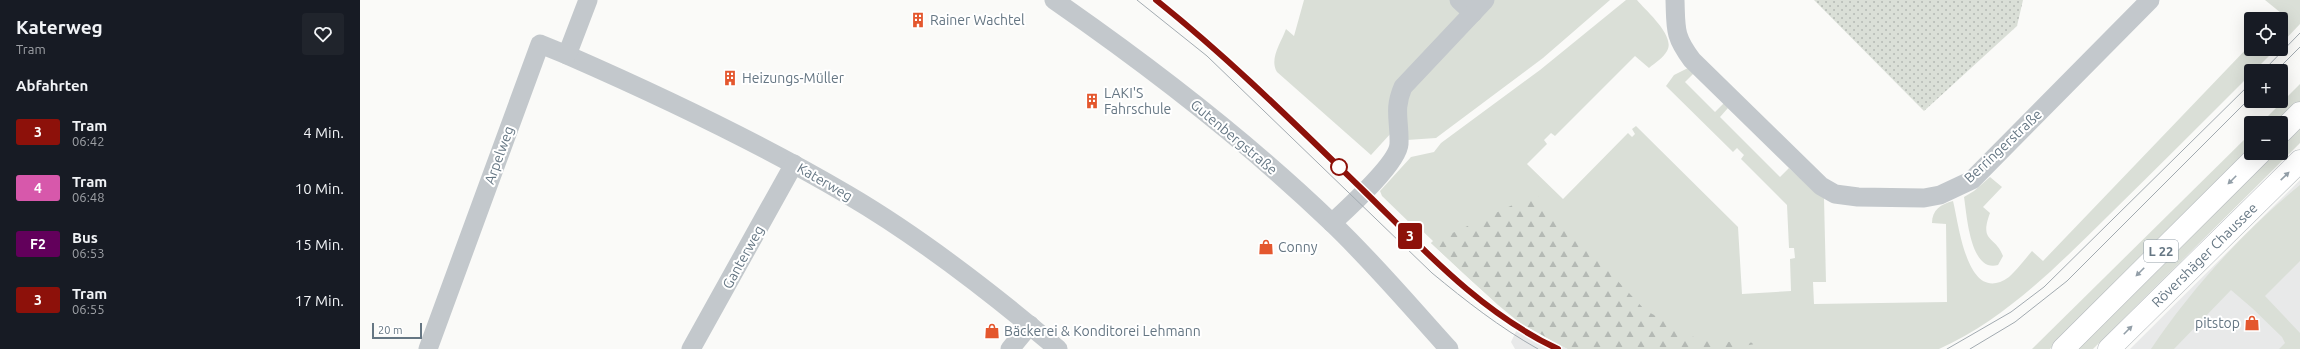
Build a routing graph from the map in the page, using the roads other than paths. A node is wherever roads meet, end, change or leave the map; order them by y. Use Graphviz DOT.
graph roads {
  1 [pos="588,0"];
  2 [pos="1054,0"];
  3 [pos="1459,0"];
  4 [pos="1675,0"];
  5 [pos="2150,0"];
  6 [pos="1479,6"];
  7 [pos="567,55"];
  8 [pos="2300,113"];
  9 [pos="2288,125"];
  10 [pos="2253,160"];
  11 [pos="2300,162"];
  12 [pos="794,164"];
  13 [pos="1332,223"];
  14 [pos="1030,325"];
  15 [pos="428,349"];
  16 [pos="691,349"];
  17 [pos="1010,349"];
  18 [pos="1058,349"];
  19 [pos="1449,349"];
  20 [pos="2063,349"];
  21 [pos="2109,349"];
  1 -- 7 [label="street"];
  2 -- 13 [label="street, Gutenbergstraße"];
  3 -- 6 [label="street"];
  4 -- 5 [label="street, Berringerstraße"];
  6 -- 13 [label="street"];
  7 -- 12 [label="street, Katerweg"];
  7 -- 15 [label="street, Arpelweg"];
  8 -- 9 [label="main road"];
  10 -- 20 [label="main road, L 22, one-way"];
  21 -- 11 [label="main road, Rövershäger Chaussee / L 22, one-way"];
  12 -- 14 [label="street, Katerweg"];
  12 -- 16 [label="street, Ganterweg"];
  13 -- 19 [label="street, Gutenbergstraße"];
  14 -- 17 [label="street"];
  14 -- 18 [label="street, Katerweg"];
}
